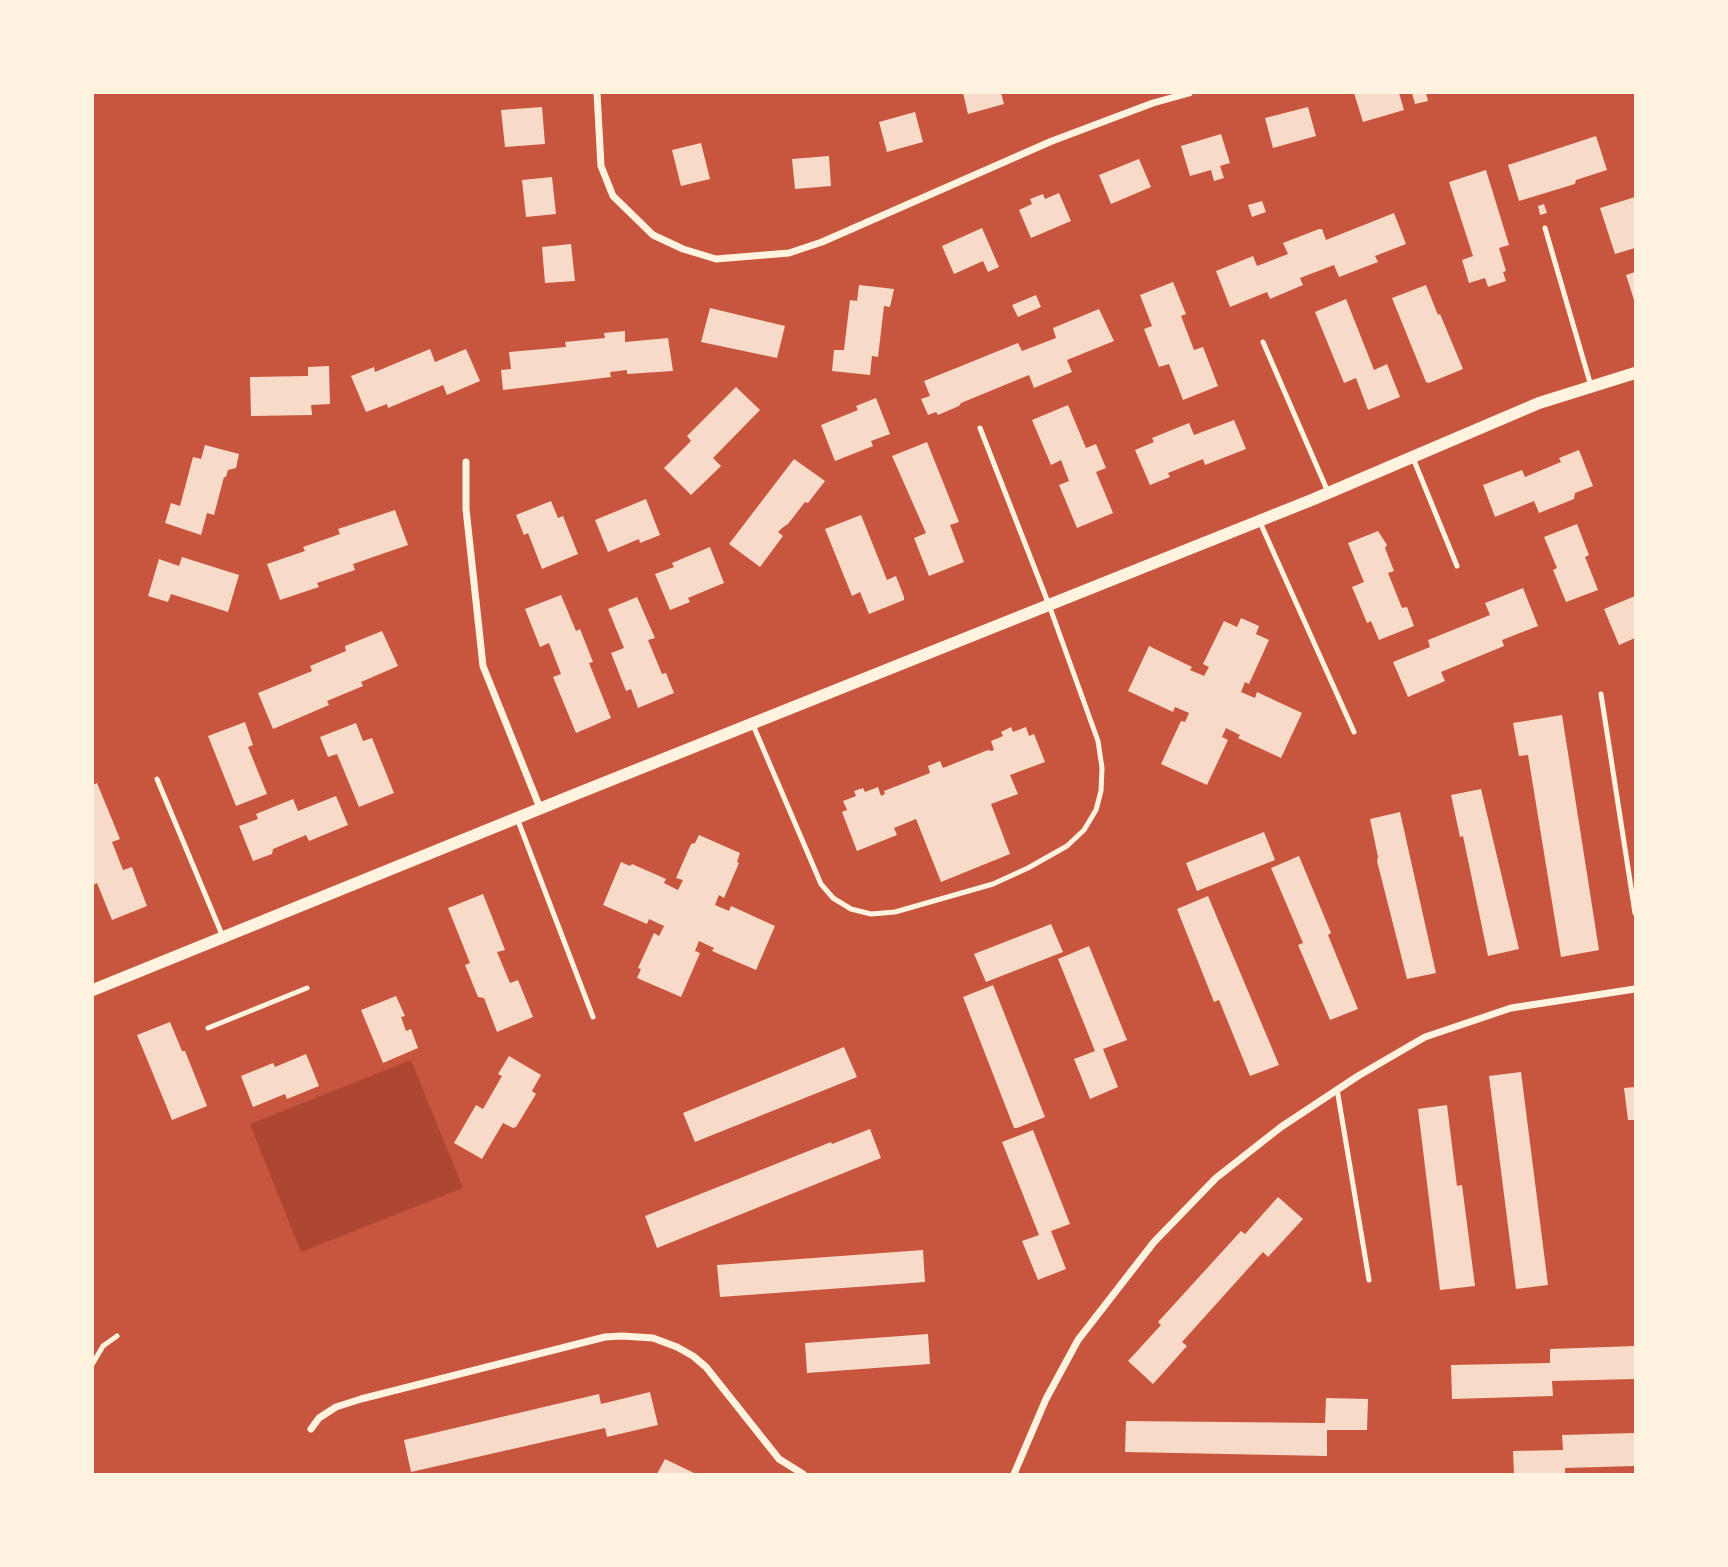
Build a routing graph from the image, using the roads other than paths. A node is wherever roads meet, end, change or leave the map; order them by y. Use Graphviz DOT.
graph roads {
  1 [pos="597,93"];
  2 [pos="1189,93"];
  3 [pos="1545,228"];
  4 [pos="1263,342"];
  5 [pos="1635,373"];
  6 [pos="1591,386"];
  7 [pos="980,428"];
  8 [pos="1413,458"];
  9 [pos="466,462"];
  10 [pos="1328,492"];
  11 [pos="1259,520"];
  12 [pos="1457,566"];
  13 [pos="1049,605"];
  14 [pos="1601,694"];
  15 [pos="752,723"];
  16 [pos="1354,732"];
  17 [pos="157,779"];
  18 [pos="540,808"];
  19 [pos="517,818"];
  20 [pos="1635,913"];
  21 [pos="223,937"];
  22 [pos="307,988"];
  23 [pos="1635,989"];
  24 [pos="93,990"];
  25 [pos="593,1017"];
  26 [pos="208,1028"];
  27 [pos="1337,1089"];
  28 [pos="1369,1280"];
  29 [pos="117,1336"];
  30 [pos="93,1363"];
  31 [pos="311,1429"];
  32 [pos="803,1474"];
  33 [pos="1014,1474"];
  1 -- 2 [label="street"];
  3 -- 6 [label="lane"];
  4 -- 10 [label="lane"];
  5 -- 6 [label="street"];
  6 -- 8 [label="street"];
  7 -- 13 [label="lane"];
  8 -- 10 [label="street"];
  8 -- 12 [label="lane"];
  9 -- 18 [label="street"];
  10 -- 11 [label="street"];
  11 -- 13 [label="street"];
  11 -- 16 [label="lane"];
  13 -- 15 [label="street"];
  13 -- 15 [label="lane"];
  14 -- 20 [label="lane"];
  15 -- 18 [label="street"];
  17 -- 21 [label="lane"];
  18 -- 19 [label="street"];
  19 -- 21 [label="street"];
  19 -- 25 [label="lane"];
  21 -- 24 [label="street"];
  22 -- 26 [label="lane"];
  23 -- 27 [label="street"];
  27 -- 28 [label="lane"];
  27 -- 33 [label="street"];
  29 -- 30 [label="lane"];
  31 -- 32 [label="street"];
}
